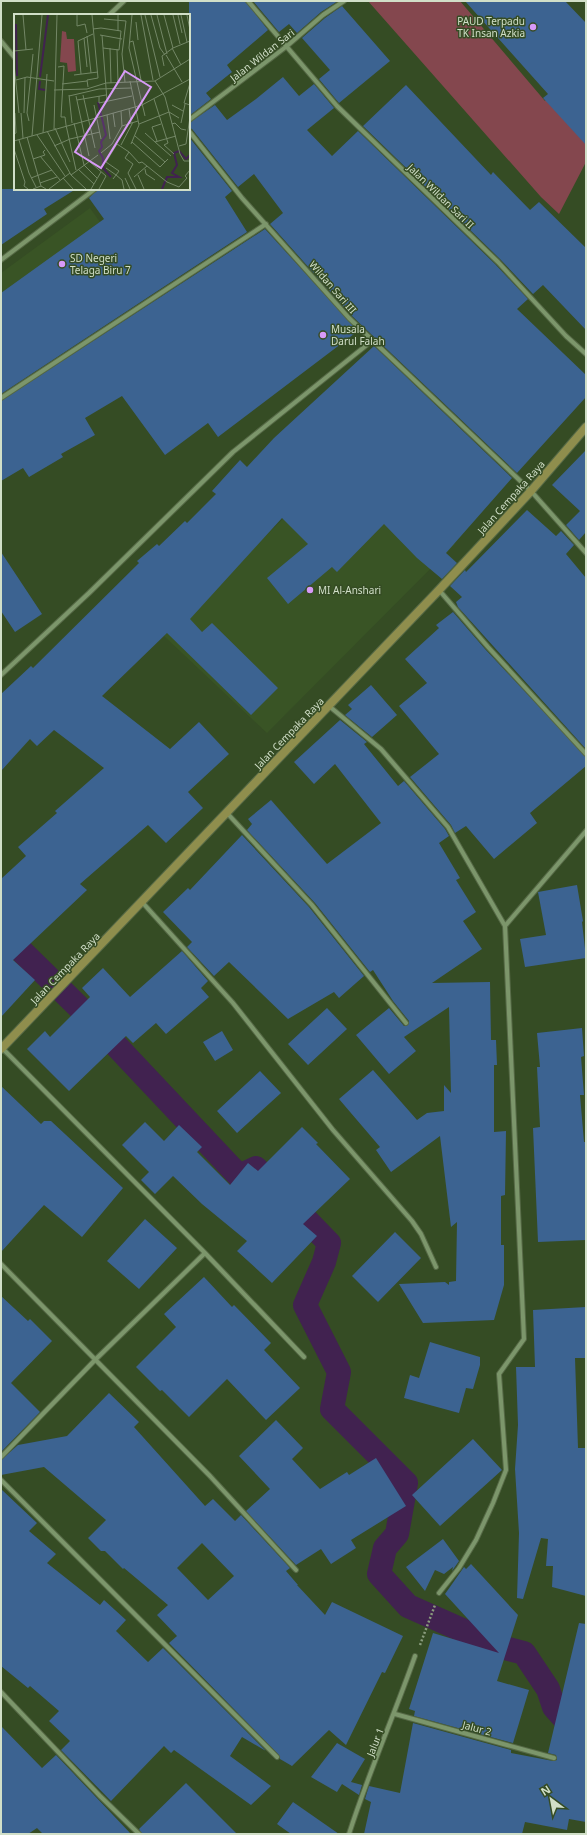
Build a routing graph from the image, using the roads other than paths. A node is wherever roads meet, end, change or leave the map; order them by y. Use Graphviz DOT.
graph roads {
  1 [pos="124,1"];
  2 [pos="248,1"];
  3 [pos="344,1"];
  4 [pos="110,14"];
  5 [pos="1,40"];
  6 [pos="287,46"];
  7 [pos="14,57"];
  8 [pos="190,119"];
  9 [pos="190,132"];
  10 [pos="94,190"];
  11 [pos="266,224"];
  12 [pos="1,260"];
  13 [pos="373,340"];
  14 [pos="586,354"];
  15 [pos="1,398"];
  16 [pos="586,427"];
  17 [pos="531,491"];
  18 [pos="586,553"];
  19 [pos="439,590"];
  20 [pos="1,675"];
  21 [pos="329,706"];
  22 [pos="586,754"];
  23 [pos="227,813"];
  24 [pos="586,832"];
  25 [pos="142,902"];
  26 [pos="505,926"];
  27 [pos="406,1023"];
  28 [pos="1,1048"];
  29 [pos="205,1253"];
  30 [pos="1,1264"];
  31 [pos="436,1267"];
  32 [pos="304,1357"];
  33 [pos="96,1359"];
  34 [pos="1,1457"];
  35 [pos="1,1480"];
  36 [pos="296,1570"];
  37 [pos="440,1593"];
  38 [pos="415,1656"];
  39 [pos="1,1692"];
  40 [pos="395,1714"];
  41 [pos="277,1757"];
  42 [pos="554,1758"];
  43 [pos="139,1834"];
  44 [pos="349,1834"];
  1 -- 4 [label="street"];
  2 -- 6 [label="street, Jalan Wildan Sari II"];
  3 -- 6 [label="street, Jalan Wildan Sari"];
  5 -- 7 [label="street"];
  6 -- 8 [label="street, Jalan Wildan Sari"];
  6 -- 14 [label="street, Jalan Wildan Sari II"];
  9 -- 11 [label="street, Wildan Sari III"];
  10 -- 12 [label="street"];
  11 -- 13 [label="street, Wildan Sari III"];
  11 -- 15 [label="street"];
  13 -- 17 [label="street, Wildan Sari III"];
  13 -- 20 [label="street"];
  16 -- 17 [label="street, Jalan Cempaka Raya"];
  17 -- 18 [label="street, Wildan Sari III"];
  17 -- 19 [label="street, Jalan Cempaka Raya"];
  19 -- 21 [label="street, Jalan Cempaka Raya"];
  19 -- 22 [label="street"];
  21 -- 23 [label="street, Jalan Cempaka Raya"];
  21 -- 26 [label="street"];
  23 -- 25 [label="street, Jalan Cempaka Raya"];
  23 -- 27 [label="street"];
  24 -- 26 [label="street"];
  25 -- 28 [label="street, Jalan Cempaka Raya"];
  25 -- 31 [label="street"];
  26 -- 37 [label="street"];
  28 -- 29 [label="street"];
  29 -- 32 [label="street"];
  29 -- 33 [label="street"];
  30 -- 33 [label="street"];
  33 -- 34 [label="street"];
  33 -- 36 [label="street"];
  35 -- 41 [label="street"];
  38 -- 40 [label="street, Jalur 1"];
  39 -- 43 [label="street"];
  40 -- 42 [label="street, Jalur 2"];
  40 -- 44 [label="street, Jalur 1"];
}
